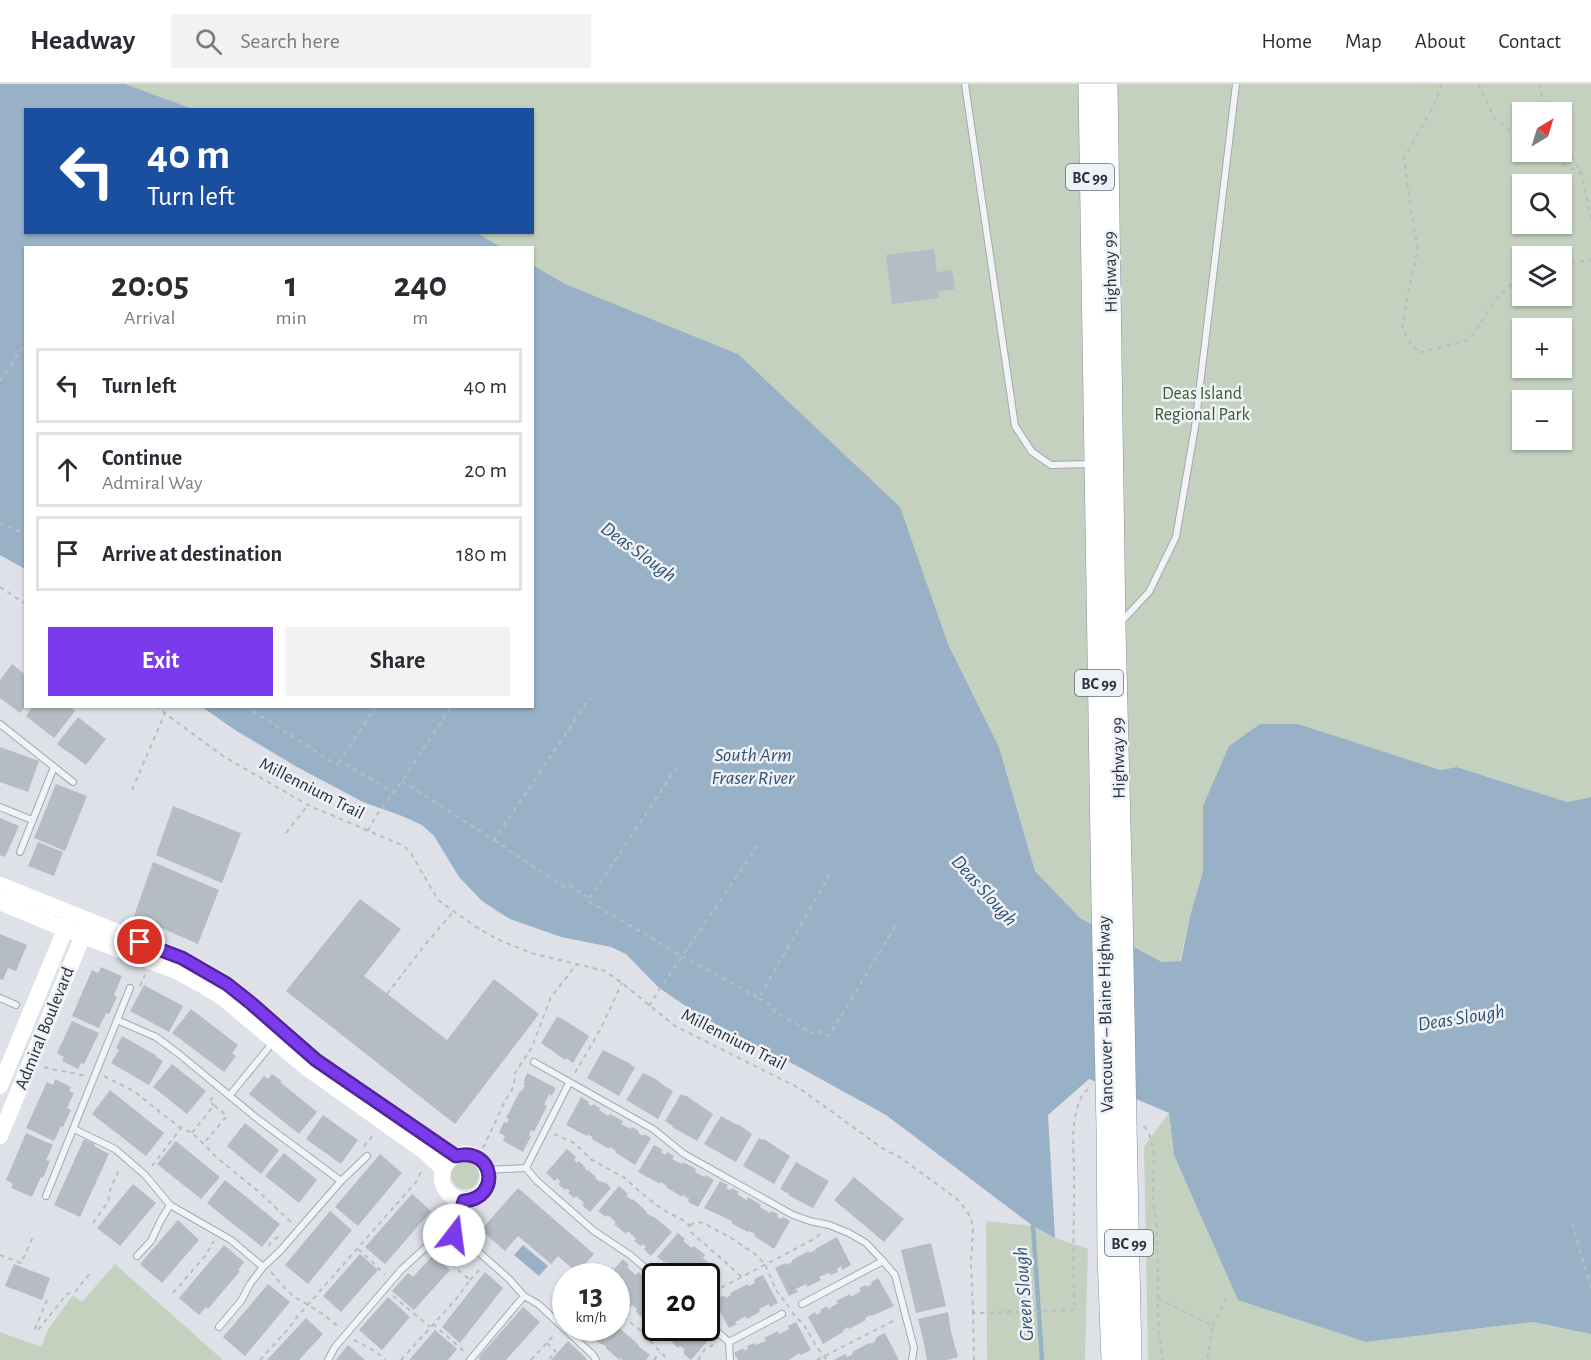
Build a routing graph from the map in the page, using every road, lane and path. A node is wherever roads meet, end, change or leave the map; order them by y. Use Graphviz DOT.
graph roads {
  1 [pos="965,84"];
  2 [pos="1089,84"];
  3 [pos="1107,84"];
  4 [pos="1236,84"];
  5 [pos="1442,84"];
  6 [pos="1478,84"];
  7 [pos="1540,84"];
  8 [pos="1544,102"];
  9 [pos="1512,132"];
  10 [pos="1572,157"];
  11 [pos="1558,162"];
  12 [pos="1582,174"];
  13 [pos="1591,222"];
  14 [pos="1591,260"];
  15 [pos="1572,263"];
  16 [pos="1512,283"];
  17 [pos="24,346"];
  18 [pos="0,381"];
  19 [pos="1096,464"];
  20 [pos="0,523"];
  21 [pos="24,535"];
  22 [pos="0,587"];
  23 [pos="24,603"];
  24 [pos="1115,628"];
  25 [pos="590,698"];
  26 [pos="158,708"];
  27 [pos="248,708"];
  28 [pos="375,708"];
  29 [pos="451,708"];
  30 [pos="165,713"];
  31 [pos="0,724"];
  32 [pos="340,760"];
  33 [pos="54,767"];
  34 [pos="677,767"];
  35 [pos="402,781"];
  36 [pos="73,782"];
  37 [pos="132,790"];
  38 [pos="394,792"];
  39 [pos="308,806"];
  40 [pos="0,807"];
  41 [pos="32,820"];
  42 [pos="368,832"];
  43 [pos="286,833"];
  44 [pos="494,840"];
  45 [pos="761,841"];
  46 [pos="20,852"];
  47 [pos="830,874"];
  48 [pos="0,885"];
  49 [pos="589,898"];
  50 [pos="0,902"];
  51 [pos="1112,904"];
  52 [pos="454,912"];
  53 [pos="68,921"];
  54 [pos="896,925"];
  55 [pos="86,928"];
  56 [pos="682,956"];
  57 [pos="622,983"];
  58 [pos="130,988"];
  59 [pos="387,994"];
  60 [pos="0,998"];
  61 [pos="759,998"];
  62 [pos="16,1005"];
  63 [pos="649,1006"];
  64 [pos="117,1020"];
  65 [pos="278,1036"];
  66 [pos="534,1062"];
  67 [pos="38,1065"];
  68 [pos="95,1076"];
  69 [pos="569,1083"];
  70 [pos="0,1086"];
  71 [pos="230,1095"];
  72 [pos="1117,1126"];
  73 [pos="181,1128"];
  74 [pos="74,1129"];
  75 [pos="546,1130"];
  76 [pos="374,1132"];
  77 [pos="192,1134"];
  78 [pos="0,1136"];
  79 [pos="204,1144"];
  80 [pos="367,1156"];
  81 [pos="456,1156"];
  82 [pos="128,1159"];
  83 [pos="424,1167"];
  84 [pos="526,1168"];
  85 [pos="443,1169"];
  86 [pos="488,1170"];
  87 [pos="145,1175"];
  88 [pos="341,1180"];
  89 [pos="46,1196"];
  90 [pos="464,1201"];
  91 [pos="170,1206"];
  92 [pos="93,1223"];
  93 [pos="1572,1223"];
  94 [pos="829,1225"];
  95 [pos="689,1226"];
  96 [pos="299,1229"];
  97 [pos="219,1234"];
  98 [pos="454,1235"];
  99 [pos="33,1237"];
  100 [pos="467,1243"];
  101 [pos="358,1249"];
  102 [pos="0,1255"];
  103 [pos="138,1256"];
  104 [pos="488,1260"];
  105 [pos="883,1261"];
  106 [pos="765,1264"];
  107 [pos="642,1265"];
  108 [pos="263,1267"];
  109 [pos="90,1273"];
  110 [pos="742,1277"];
  111 [pos="470,1280"];
  112 [pos="391,1281"];
  113 [pos="385,1288"];
  114 [pos="720,1288"];
  115 [pos="1591,1288"];
  116 [pos="1109,1291"];
  117 [pos="173,1293"];
  118 [pos="1228,1294"];
  119 [pos="524,1296"];
  120 [pos="1158,1299"];
  121 [pos="47,1300"];
  122 [pos="802,1304"];
  123 [pos="309,1305"];
  124 [pos="1075,1310"];
  125 [pos="973,1313"];
  126 [pos="782,1314"];
  127 [pos="552,1316"];
  128 [pos="907,1317"];
  129 [pos="630,1322"];
  130 [pos="431,1325"];
  131 [pos="1213,1326"];
  132 [pos="219,1327"];
  133 [pos="641,1331"];
  134 [pos="347,1334"];
  135 [pos="720,1334"];
  136 [pos="552,1337"];
  137 [pos="727,1340"];
  138 [pos="579,1341"];
  139 [pos="547,1343"];
  140 [pos="660,1352"];
  141 [pos="824,1356"];
  142 [pos="471,1359"];
  143 [pos="260,1360"];
  144 [pos="328,1360"];
  145 [pos="385,1360"];
  146 [pos="401,1360"];
  147 [pos="533,1360"];
  148 [pos="548,1360"];
  149 [pos="596,1360"];
  150 [pos="654,1360"];
  151 [pos="668,1360"];
  152 [pos="698,1360"];
  153 [pos="730,1360"];
  154 [pos="817,1360"];
  155 [pos="827,1360"];
  156 [pos="912,1360"];
  157 [pos="974,1360"];
  158 [pos="1098,1360"];
  159 [pos="1112,1360"];
  160 [pos="1131,1360"];
  161 [pos="1207,1360"];
  1 -- 19 [label="lane"];
  2 -- 19 [label="highway, Highway 99 / BC 99"];
  3 -- 24 [label="highway, Highway 99 / BC 99"];
  4 -- 24 [label="lane"];
  5 -- 16 [label="path"];
  6 -- 9 [label="path"];
  7 -- 8 [label="path"];
  10 -- 12 [label="path"];
  11 -- 12 [label="path"];
  12 -- 13 [label="path"];
  14 -- 15 [label="path"];
  17 -- 18 [label="path"];
  19 -- 51 [label="highway, Highway 99 / BC 99"];
  20 -- 21 [label="path"];
  22 -- 23 [label="path"];
  24 -- 51 [label="highway, Highway 99 / BC 99"];
  25 -- 44 [label="path"];
  26 -- 30 [label="path, Millennium Trail"];
  27 -- 32 [label="path"];
  28 -- 32 [label="path"];
  29 -- 35 [label="path"];
  30 -- 37 [label="path"];
  30 -- 39 [label="path, Millennium Trail"];
  31 -- 33 [label="lane"];
  32 -- 38 [label="path"];
  33 -- 36 [label="lane"];
  33 -- 41 [label="lane"];
  34 -- 49 [label="path"];
  35 -- 38 [label="path"];
  35 -- 44 [label="path"];
  38 -- 42 [label="path"];
  39 -- 42 [label="path, Millennium Trail"];
  39 -- 43 [label="path"];
  40 -- 41 [label="lane"];
  41 -- 46 [label="lane"];
  42 -- 52 [label="path, Millennium Trail"];
  44 -- 49 [label="path"];
  45 -- 56 [label="path"];
  47 -- 61 [label="path"];
  48 -- 53 [label="street"];
  49 -- 56 [label="path"];
  50 -- 53 [label="street"];
  51 -- 72 [label="highway, Highway 99 / BC 99, bridge"];
  52 -- 57 [label="path, Millennium Trail"];
  52 -- 59 [label="path"];
  53 -- 55 [label="street"];
  53 -- 70 [label="street, Admiral Boulevard"];
  54 -- 61 [label="path"];
  55 -- 65 [label="street"];
  55 -- 78 [label="street, Admiral Boulevard"];
  56 -- 61 [label="path"];
  56 -- 63 [label="path"];
  57 -- 63 [label="path, Millennium Trail"];
  57 -- 69 [label="path"];
  58 -- 64 [label="lane"];
  60 -- 62 [label="lane"];
  63 -- 125 [label="path, Millennium Trail"];
  64 -- 68 [label="lane"];
  64 -- 71 [label="lane"];
  65 -- 71 [label="lane"];
  65 -- 81 [label="street"];
  65 -- 85 [label="street"];
  66 -- 69 [label="lane"];
  67 -- 68 [label="path"];
  68 -- 73 [label="path"];
  68 -- 74 [label="lane"];
  69 -- 75 [label="lane"];
  69 -- 94 [label="lane"];
  71 -- 88 [label="lane"];
  72 -- 116 [label="highway, Highway 99 / BC 99"];
  72 -- 160 [label="highway, Highway 99 / BC 99"];
  73 -- 77 [label="path"];
  73 -- 87 [label="path"];
  74 -- 82 [label="lane"];
  74 -- 89 [label="lane"];
  75 -- 84 [label="lane"];
  75 -- 95 [label="path"];
  76 -- 80 [label="path"];
  77 -- 79 [label="path"];
  77 -- 79 [label="path"];
  79 -- 96 [label="path"];
  80 -- 88 [label="lane"];
  81 -- 85 [label="street"];
  81 -- 86 [label="street"];
  82 -- 87 [label="lane"];
  82 -- 92 [label="path"];
  83 -- 101 [label="path"];
  84 -- 86 [label="lane"];
  84 -- 107 [label="lane"];
  85 -- 90 [label="street"];
  86 -- 90 [label="street"];
  87 -- 91 [label="lane"];
  88 -- 96 [label="lane"];
  90 -- 98 [label="lane"];
  91 -- 97 [label="lane"];
  91 -- 103 [label="lane"];
  93 -- 115 [label="path"];
  94 -- 105 [label="lane"];
  94 -- 106 [label="path"];
  95 -- 106 [label="path"];
  95 -- 110 [label="path"];
  96 -- 108 [label="lane"];
  97 -- 108 [label="lane"];
  97 -- 117 [label="path"];
  98 -- 100 [label="lane"];
  98 -- 112 [label="lane"];
  99 -- 102 [label="path"];
  100 -- 104 [label="lane"];
  100 -- 111 [label="path"];
  101 -- 112 [label="path"];
  101 -- 123 [label="path"];
  104 -- 111 [label="path"];
  104 -- 119 [label="lane"];
  105 -- 122 [label="lane"];
  105 -- 128 [label="lane"];
  106 -- 110 [label="path"];
  106 -- 141 [label="path"];
  108 -- 123 [label="path"];
  108 -- 132 [label="lane"];
  109 -- 121 [label="path"];
  110 -- 114 [label="path"];
  111 -- 130 [label="path"];
  112 -- 113 [label="lane"];
  113 -- 130 [label="path"];
  113 -- 134 [label="lane"];
  116 -- 158 [label="highway"];
  116 -- 159 [label="highway, Highway 99 / BC 99"];
  118 -- 131 [label="path"];
  119 -- 127 [label="lane"];
  119 -- 142 [label="lane"];
  120 -- 131 [label="path"];
  123 -- 134 [label="path"];
  123 -- 143 [label="path"];
  124 -- 125 [label="path"];
  125 -- 157 [label="path, Millennium Trail"];
  126 -- 137 [label="lane"];
  128 -- 141 [label="path"];
  128 -- 156 [label="lane"];
  129 -- 133 [label="path"];
  130 -- 142 [label="path"];
  130 -- 146 [label="path"];
  131 -- 161 [label="path"];
  133 -- 140 [label="path"];
  134 -- 144 [label="lane"];
  134 -- 145 [label="path"];
  135 -- 137 [label="lane"];
  136 -- 139 [label="path"];
  137 -- 152 [label="path"];
  137 -- 153 [label="lane"];
  138 -- 149 [label="lane"];
  139 -- 147 [label="path"];
  139 -- 148 [label="path"];
  140 -- 150 [label="path"];
  140 -- 151 [label="path"];
  141 -- 154 [label="path"];
  141 -- 155 [label="path"];
}
